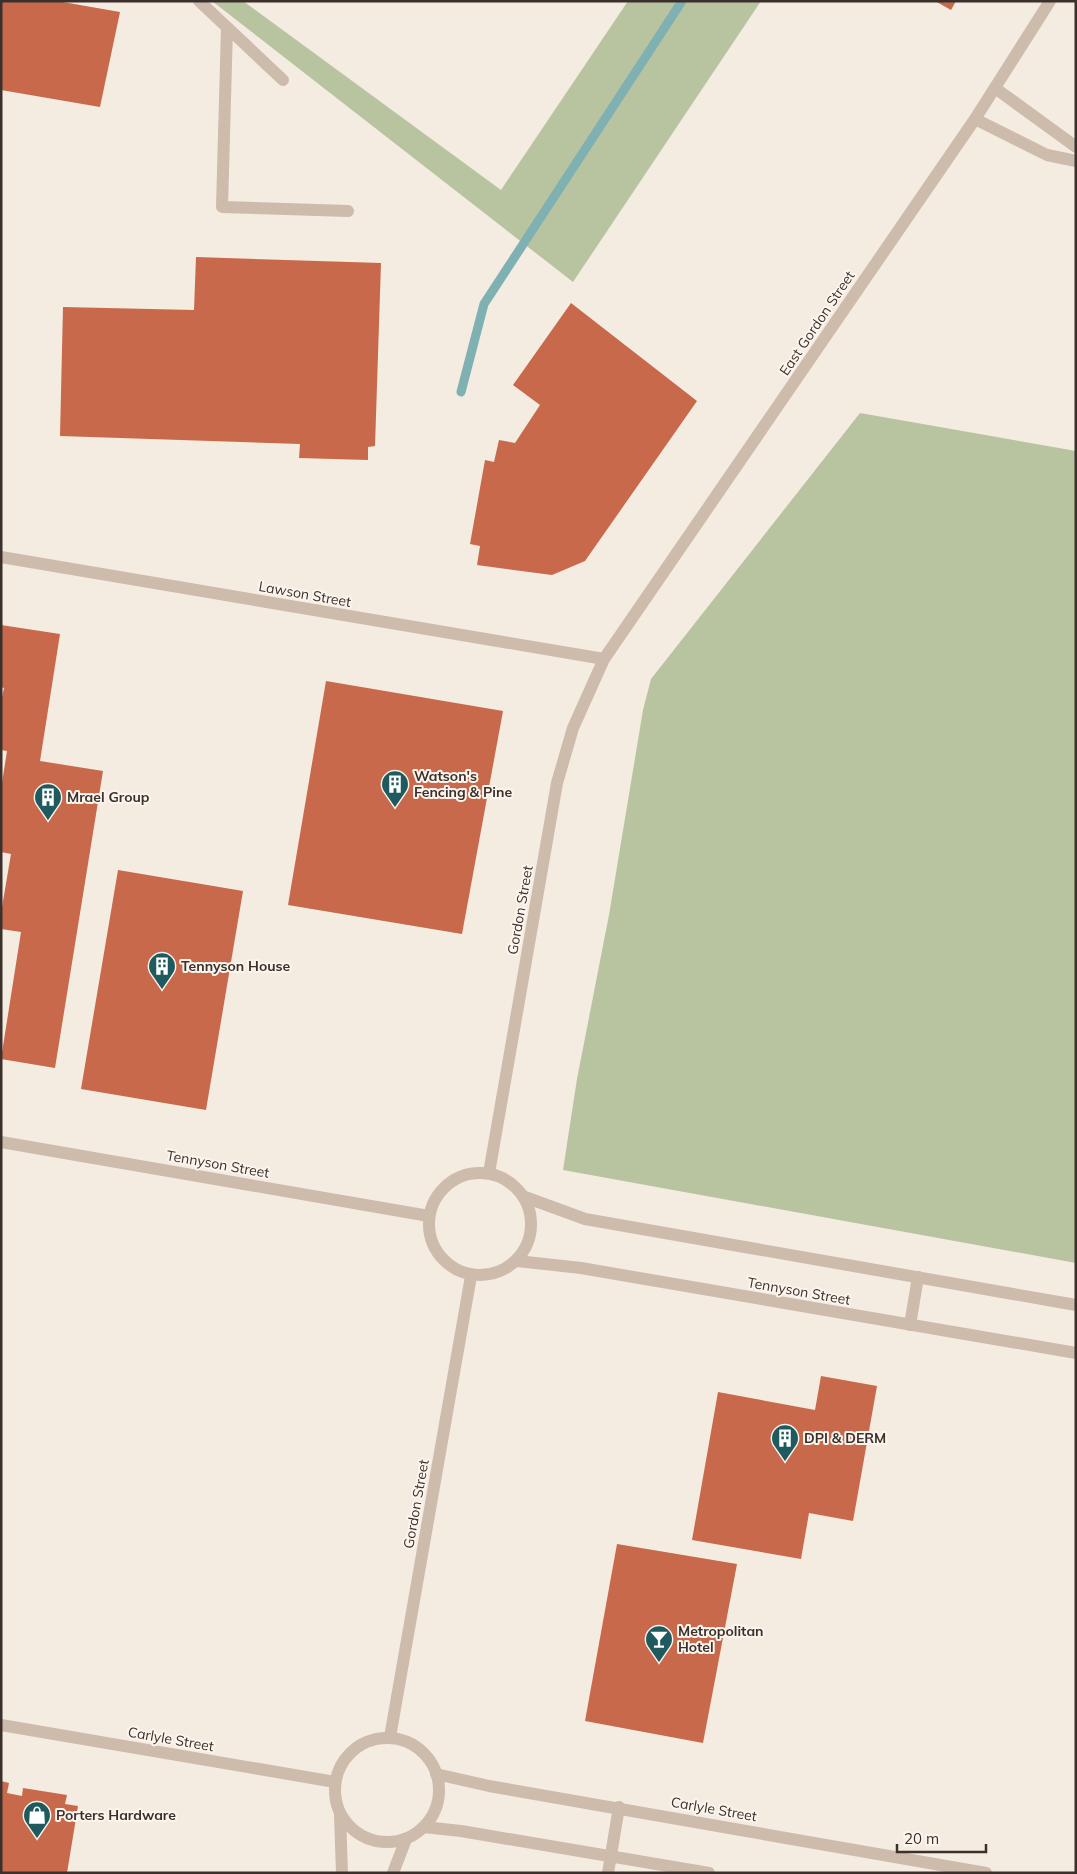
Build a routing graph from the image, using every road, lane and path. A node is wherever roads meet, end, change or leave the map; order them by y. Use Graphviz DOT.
graph roads {
  1 [pos="199,1"];
  2 [pos="1050,1"];
  3 [pos="227,28"];
  4 [pos="283,80"];
  5 [pos="995,88"];
  6 [pos="975,119"];
  7 [pos="1076,147"];
  8 [pos="1076,160"];
  9 [pos="348,211"];
  10 [pos="1,557"];
  11 [pos="604,659"];
  12 [pos="1,1142"];
  13 [pos="489,1173"];
  14 [pos="525,1197"];
  15 [pos="429,1216"];
  16 [pos="517,1261"];
  17 [pos="471,1276"];
  18 [pos="918,1277"];
  19 [pos="1076,1305"];
  20 [pos="910,1325"];
  21 [pos="1076,1353"];
  22 [pos="1,1725"];
  23 [pos="390,1737"];
  24 [pos="436,1774"];
  25 [pos="335,1782"];
  26 [pos="619,1807"];
  27 [pos="340,1814"];
  28 [pos="424,1827"];
  29 [pos="406,1839"];
  30 [pos="611,1856"];
  31 [pos="342,1873"];
  32 [pos="393,1873"];
  33 [pos="608,1873"];
  34 [pos="709,1873"];
  35 [pos="986,1873"];
  1 -- 3 [label="street"];
  2 -- 5 [label="street, East Gordon Street"];
  3 -- 4 [label="street"];
  3 -- 9 [label="street"];
  5 -- 6 [label="street, East Gordon Street"];
  5 -- 7 [label="street"];
  6 -- 8 [label="street"];
  6 -- 11 [label="street, East Gordon Street"];
  10 -- 11 [label="street, Lawson Street"];
  11 -- 13 [label="street, Gordon Street"];
  12 -- 15 [label="street, Tennyson Street"];
  13 -- 14 [label="street"];
  13 -- 15 [label="street"];
  14 -- 16 [label="street"];
  14 -- 18 [label="street"];
  15 -- 17 [label="street"];
  16 -- 17 [label="street"];
  16 -- 20 [label="street, Tennyson Street"];
  17 -- 23 [label="street, Gordon Street"];
  18 -- 19 [label="street"];
  18 -- 20 [label="street"];
  20 -- 21 [label="street, Tennyson Street"];
  22 -- 25 [label="street, Carlyle Street"];
  23 -- 24 [label="street"];
  23 -- 25 [label="street"];
  24 -- 26 [label="street, Carlyle Street"];
  24 -- 28 [label="street"];
  25 -- 27 [label="street"];
  26 -- 30 [label="street"];
  26 -- 35 [label="street, Carlyle Street"];
  27 -- 29 [label="street"];
  27 -- 31 [label="street"];
  28 -- 29 [label="street"];
  28 -- 30 [label="street"];
  29 -- 32 [label="street"];
  30 -- 33 [label="street"];
  30 -- 34 [label="street"];
}
